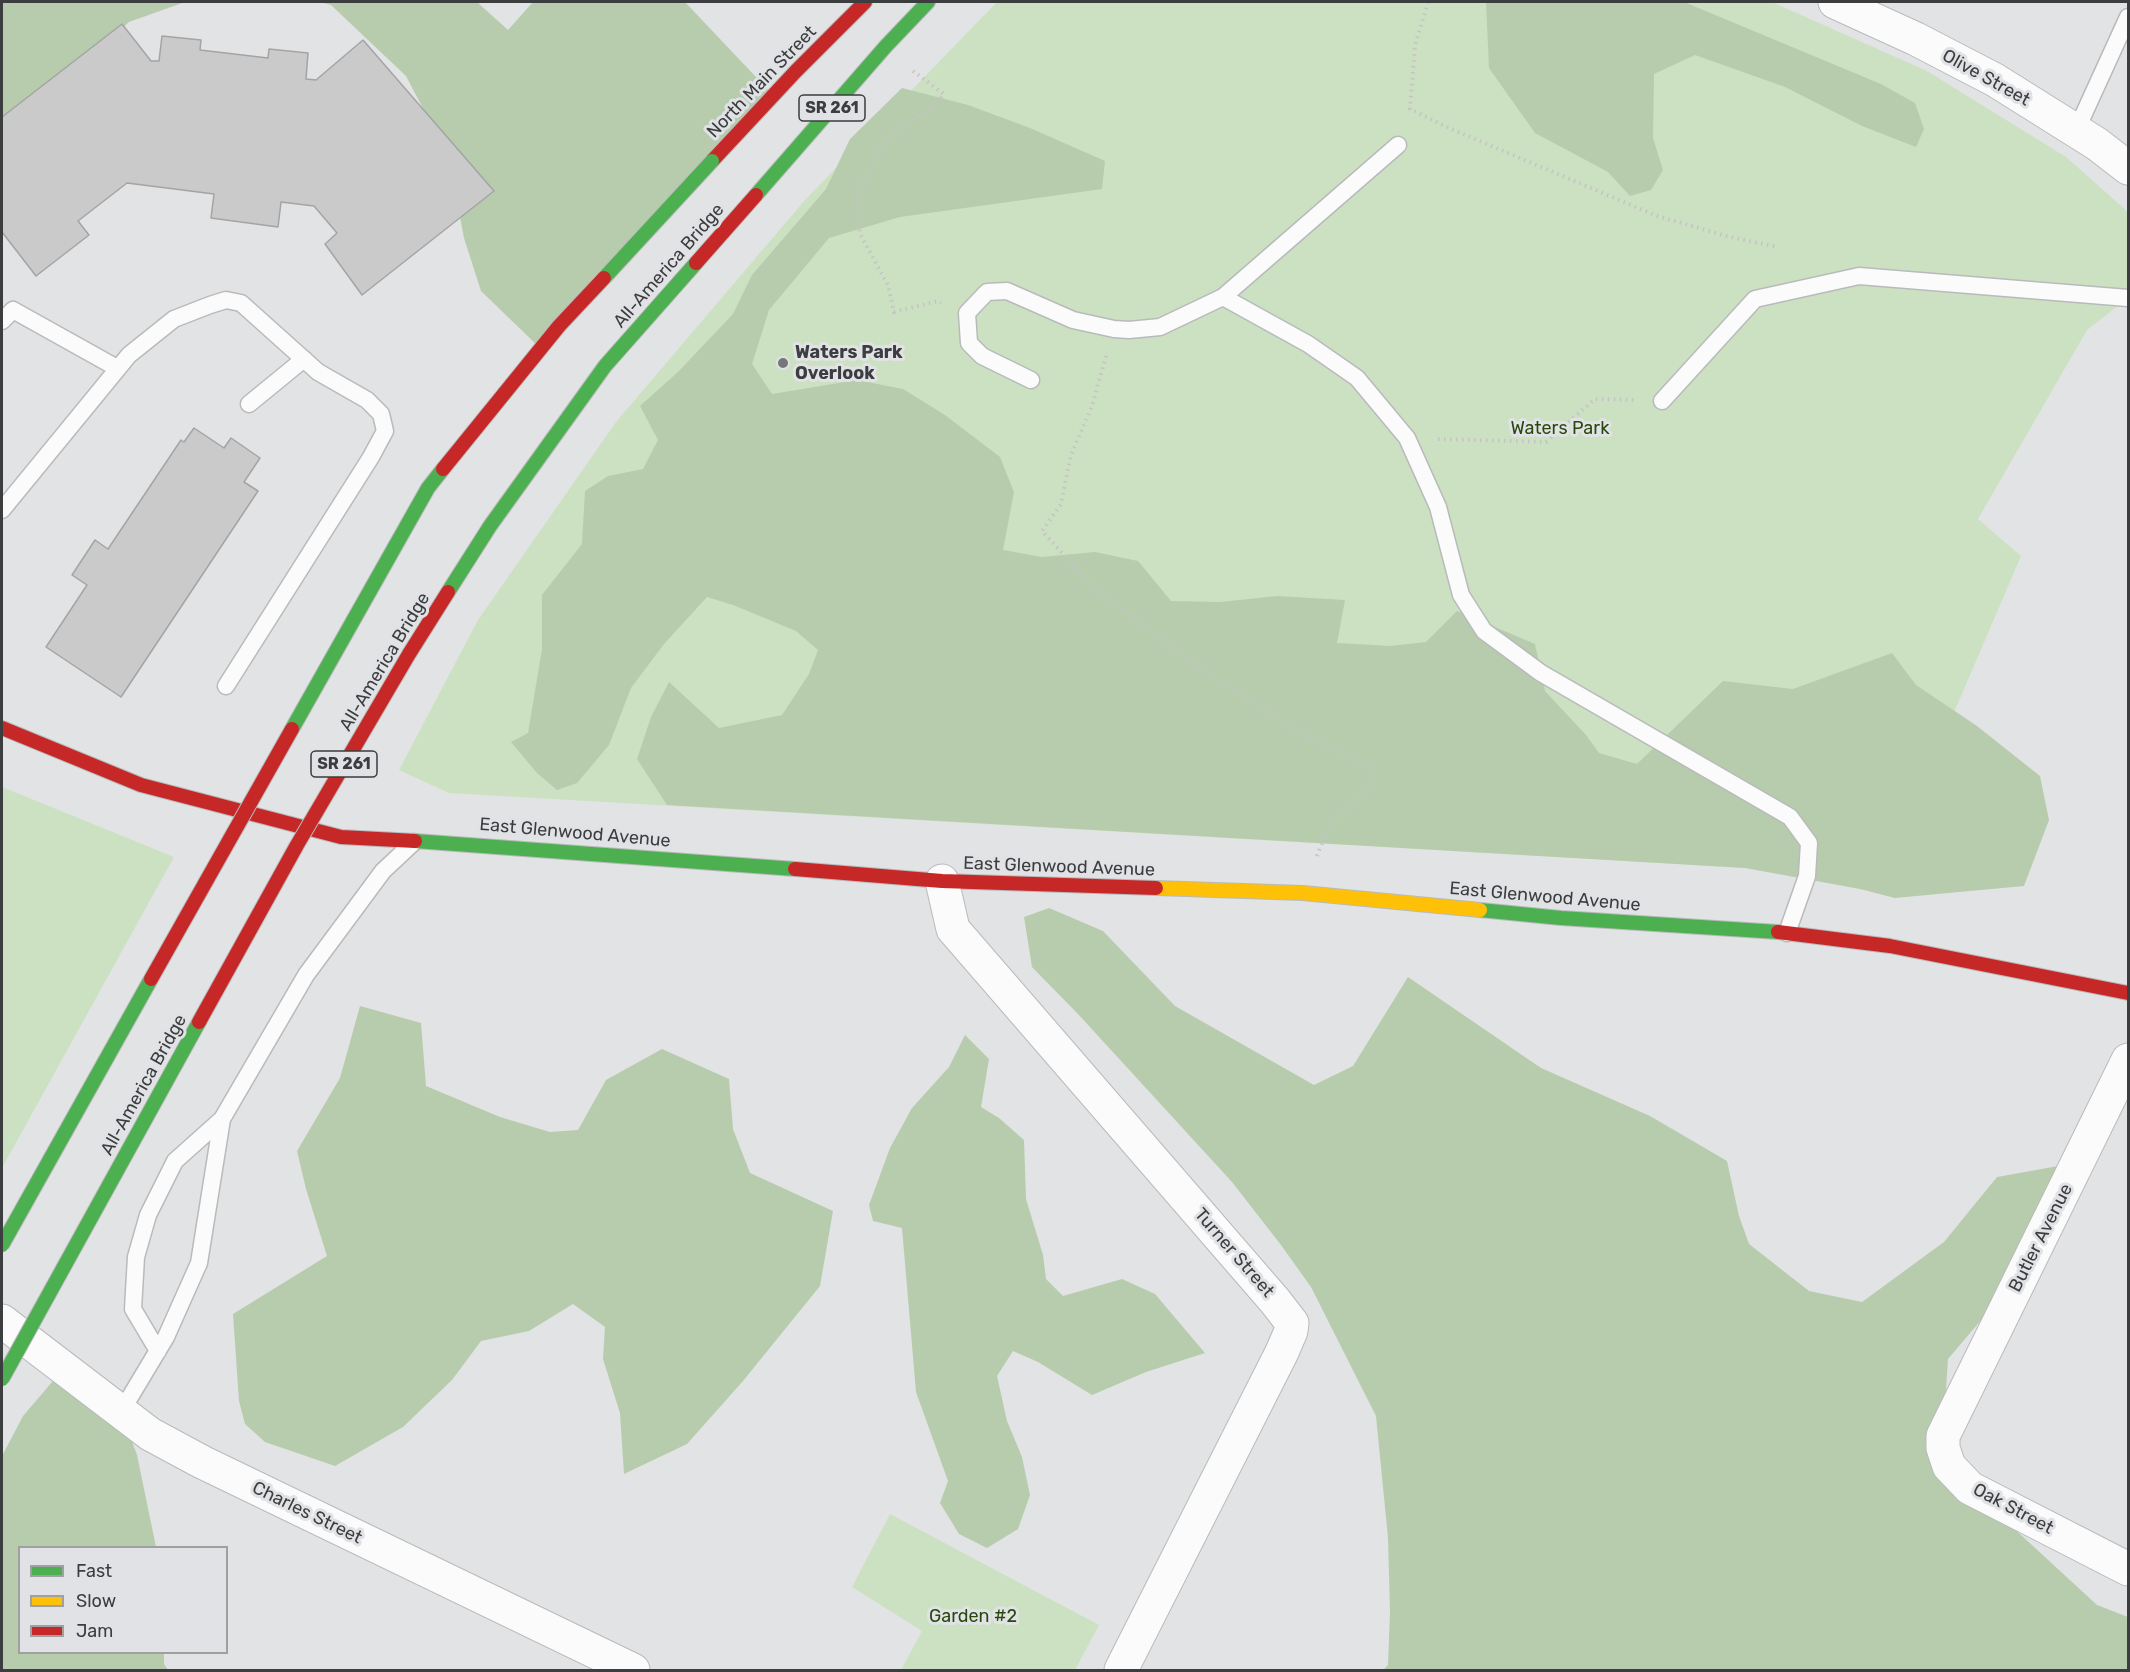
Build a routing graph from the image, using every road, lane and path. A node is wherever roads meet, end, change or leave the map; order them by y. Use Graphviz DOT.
graph roads {
  1 [pos="865,2"];
  2 [pos="928,2"];
  3 [pos="1428,2"];
  4 [pos="1835,2"];
  5 [pos="2128,17"];
  6 [pos="944,94"];
  7 [pos="2076,131"];
  8 [pos="1398,145"];
  9 [pos="712,161"];
  10 [pos="2128,168"];
  11 [pos="1778,247"];
  12 [pos="1223,297"];
  13 [pos="2128,298"];
  14 [pos="967,313"];
  15 [pos="2,321"];
  16 [pos="1114,329"];
  17 [pos="304,359"];
  18 [pos="117,368"];
  19 [pos="1031,380"];
  20 [pos="1662,401"];
  21 [pos="249,404"];
  22 [pos="1407,438"];
  23 [pos="2,510"];
  24 [pos="226,686"];
  25 [pos="2,728"];
  26 [pos="416,840"];
  27 [pos="942,881"];
  28 [pos="1303,893"];
  29 [pos="1787,933"];
  30 [pos="2128,993"];
  31 [pos="2128,1060"];
  32 [pos="222,1119"];
  33 [pos="2,1245"];
  34 [pos="2,1321"];
  35 [pos="158,1351"];
  36 [pos="2,1379"];
  37 [pos="121,1412"];
  38 [pos="1952,1416"];
  39 [pos="2128,1569"];
  40 [pos="633,1671"];
  41 [pos="1121,1671"];
  1 -- 9 [label="main road, North Main Street / SR 261"];
  2 -- 36 [label="main road, All-America Bridge / SR 261, bridge"];
  3 -- 11 [label="path"];
  4 -- 7 [label="street, Olive Street"];
  5 -- 7 [label="lane"];
  6 -- 14 [label="path"];
  7 -- 10 [label="street, Olive Street"];
  8 -- 12 [label="lane"];
  9 -- 33 [label="main road, All-America Bridge / SR 261, bridge"];
  12 -- 16 [label="lane"];
  12 -- 22 [label="lane"];
  13 -- 20 [label="lane"];
  14 -- 16 [label="lane"];
  14 -- 19 [label="lane"];
  15 -- 18 [label="lane"];
  16 -- 28 [label="path"];
  17 -- 18 [label="lane"];
  17 -- 21 [label="lane"];
  17 -- 24 [label="lane"];
  18 -- 23 [label="lane"];
  20 -- 22 [label="path"];
  22 -- 29 [label="lane"];
  25 -- 26 [label="main road, East Glenwood Avenue"];
  26 -- 27 [label="main road, East Glenwood Avenue"];
  26 -- 32 [label="lane"];
  27 -- 28 [label="main road, East Glenwood Avenue"];
  27 -- 41 [label="street, Turner Street"];
  28 -- 29 [label="main road, East Glenwood Avenue"];
  29 -- 30 [label="main road, East Glenwood Avenue"];
  31 -- 38 [label="street, Butler Avenue"];
  32 -- 35 [label="lane"];
  32 -- 35 [label="lane"];
  34 -- 37 [label="street, Charles Street"];
  35 -- 37 [label="lane"];
  37 -- 40 [label="street, Charles Street"];
  38 -- 39 [label="street, Oak Street"];
}
